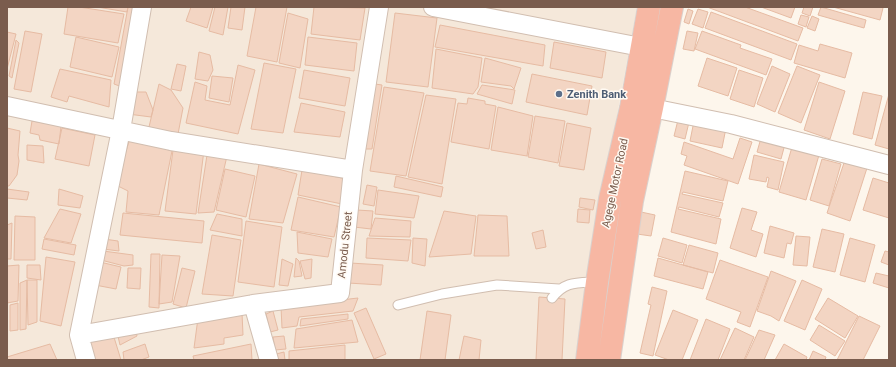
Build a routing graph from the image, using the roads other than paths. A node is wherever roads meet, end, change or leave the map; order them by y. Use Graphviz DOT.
graph roads {
  1 [pos="142,7"];
  2 [pos="378,7"];
  3 [pos="433,7"];
  4 [pos="649,7"];
  5 [pos="672,7"];
  6 [pos="641,47"];
  7 [pos="7,106"];
  8 [pos="652,108"];
  9 [pos="121,130"];
  10 [pos="889,165"];
  11 [pos="353,170"];
  12 [pos="596,282"];
  13 [pos="559,289"];
  14 [pos="552,298"];
  15 [pos="253,304"];
  16 [pos="398,305"];
  17 [pos="79,335"];
  18 [pos="613,359"];
  19 [pos="86,360"];
  20 [pos="269,360"];
  21 [pos="587,360"];
  1 -- 9 [label="street"];
  2 -- 11 [label="street, Amodu Street"];
  3 -- 6 [label="street"];
  4 -- 6 [label="highway, Agege Motor Road"];
  5 -- 8 [label="highway, Agege Motor Road"];
  6 -- 12 [label="highway, Agege Motor Road"];
  7 -- 9 [label="street"];
  8 -- 10 [label="street"];
  8 -- 18 [label="highway, Agege Motor Road"];
  9 -- 11 [label="street"];
  9 -- 17 [label="street"];
  11 -- 15 [label="street, Amodu Street"];
  12 -- 13 [label="lane"];
  12 -- 21 [label="highway, Agege Motor Road"];
  13 -- 14 [label="lane"];
  13 -- 16 [label="lane"];
  15 -- 17 [label="street, Amodu Street"];
  15 -- 20 [label="street"];
  17 -- 19 [label="street"];
}
